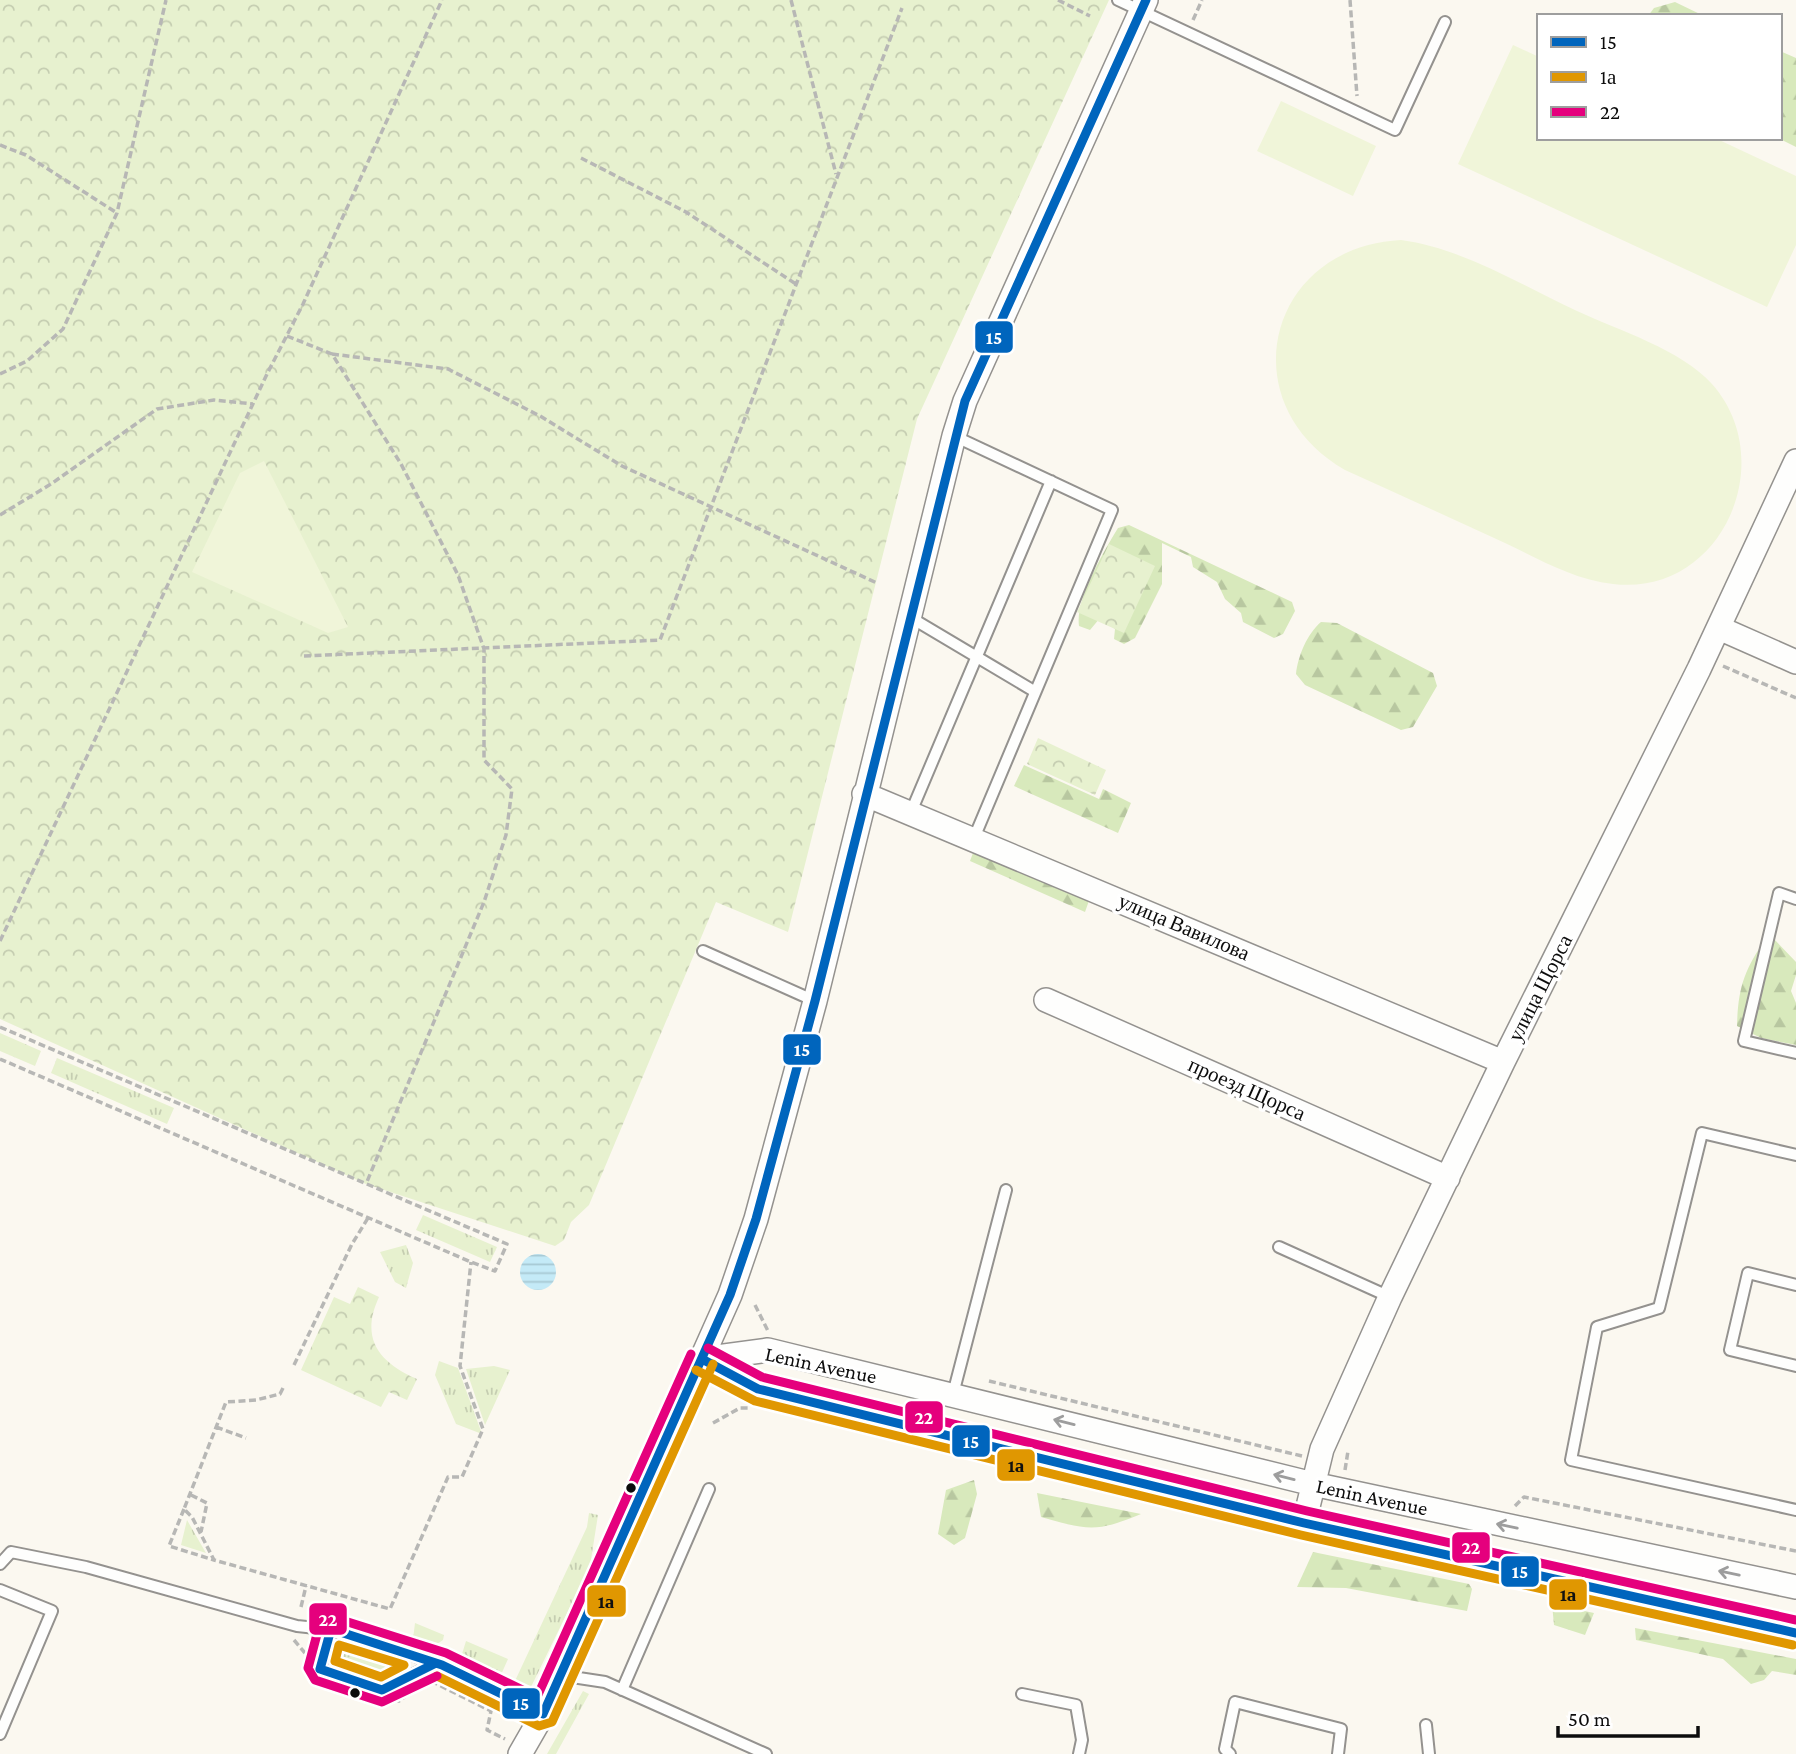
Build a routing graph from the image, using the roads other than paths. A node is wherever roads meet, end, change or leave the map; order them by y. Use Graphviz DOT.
graph roads {
  1 [pos="1118,0"];
  2 [pos="1143,5"];
  3 [pos="1444,22"];
  4 [pos="954,436"];
  5 [pos="1796,461"];
  6 [pos="1051,481"];
  7 [pos="908,616"];
  8 [pos="1719,628"];
  9 [pos="977,657"];
  10 [pos="1796,662"];
  11 [pos="1034,691"];
  12 [pos="864,794"];
  13 [pos="911,812"];
  14 [pos="974,838"];
  15 [pos="1796,899"];
  16 [pos="703,951"];
  17 [pos="1046,1000"];
  18 [pos="814,1001"];
  19 [pos="1796,1052"];
  20 [pos="1503,1062"];
  21 [pos="1796,1155"];
  22 [pos="1448,1178"];
  23 [pos="1006,1191"];
  24 [pos="1279,1247"];
  25 [pos="1796,1285"];
  26 [pos="1390,1297"];
  27 [pos="702,1359"];
  28 [pos="1796,1366"];
  29 [pos="956,1384"];
  30 [pos="1312,1484"];
  31 [pos="709,1489"];
  32 [pos="1796,1510"];
  33 [pos="1304,1523"];
  34 [pos="5,1551"];
  35 [pos="0,1564"];
  36 [pos="1796,1587"];
  37 [pos="0,1590"];
  38 [pos="331,1629"];
  39 [pos="1796,1633"];
  40 [pos="434,1664"];
  41 [pos="559,1675"];
  42 [pos="622,1690"];
  43 [pos="1022,1695"];
  44 [pos="543,1714"];
  45 [pos="1426,1725"];
  46 [pos="0,1734"];
  47 [pos="514,1747"];
  48 [pos="766,1754"];
  49 [pos="1079,1754"];
  50 [pos="1230,1754"];
  51 [pos="1338,1754"];
  52 [pos="1429,1754"];
  1 -- 2 [label="lane"];
  2 -- 3 [label="lane"];
  2 -- 4 [label="street"];
  4 -- 6 [label="lane"];
  4 -- 7 [label="street"];
  5 -- 8 [label="street, улица Щорса"];
  6 -- 9 [label="lane"];
  6 -- 11 [label="lane"];
  7 -- 9 [label="lane"];
  7 -- 12 [label="street"];
  8 -- 10 [label="street"];
  8 -- 20 [label="street, улица Щорса"];
  9 -- 11 [label="lane"];
  9 -- 13 [label="lane"];
  11 -- 14 [label="lane"];
  12 -- 13 [label="street, улица Вавилова"];
  12 -- 18 [label="street"];
  13 -- 14 [label="street, улица Вавилова"];
  14 -- 20 [label="street, улица Вавилова"];
  15 -- 19 [label="lane"];
  16 -- 18 [label="lane"];
  17 -- 22 [label="street, проезд Щорса"];
  18 -- 27 [label="street"];
  20 -- 22 [label="street, улица Щорса"];
  21 -- 32 [label="lane"];
  22 -- 26 [label="street, улица Щорса"];
  23 -- 29 [label="lane"];
  24 -- 26 [label="lane"];
  25 -- 28 [label="lane"];
  26 -- 30 [label="street, улица Щорса"];
  27 -- 29 [label="street, Lenin Avenue"];
  27 -- 33 [label="street, Lenin Avenue"];
  27 -- 41 [label="street"];
  30 -- 29 [label="street, Lenin Avenue, one-way"];
  30 -- 33 [label="street, улица Щорса"];
  36 -- 30 [label="street, Lenin Avenue, one-way"];
  31 -- 42 [label="lane"];
  33 -- 39 [label="street, Lenin Avenue"];
  34 -- 35 [label="lane"];
  34 -- 38 [label="lane"];
  37 -- 46 [label="lane"];
  38 -- 40 [label="lane"];
  38 -- 40 [label="lane"];
  40 -- 44 [label="lane"];
  41 -- 42 [label="lane"];
  41 -- 44 [label="street"];
  42 -- 48 [label="lane"];
  43 -- 49 [label="lane"];
  44 -- 47 [label="street"];
  45 -- 52 [label="lane"];
  50 -- 51 [label="lane"];
}
